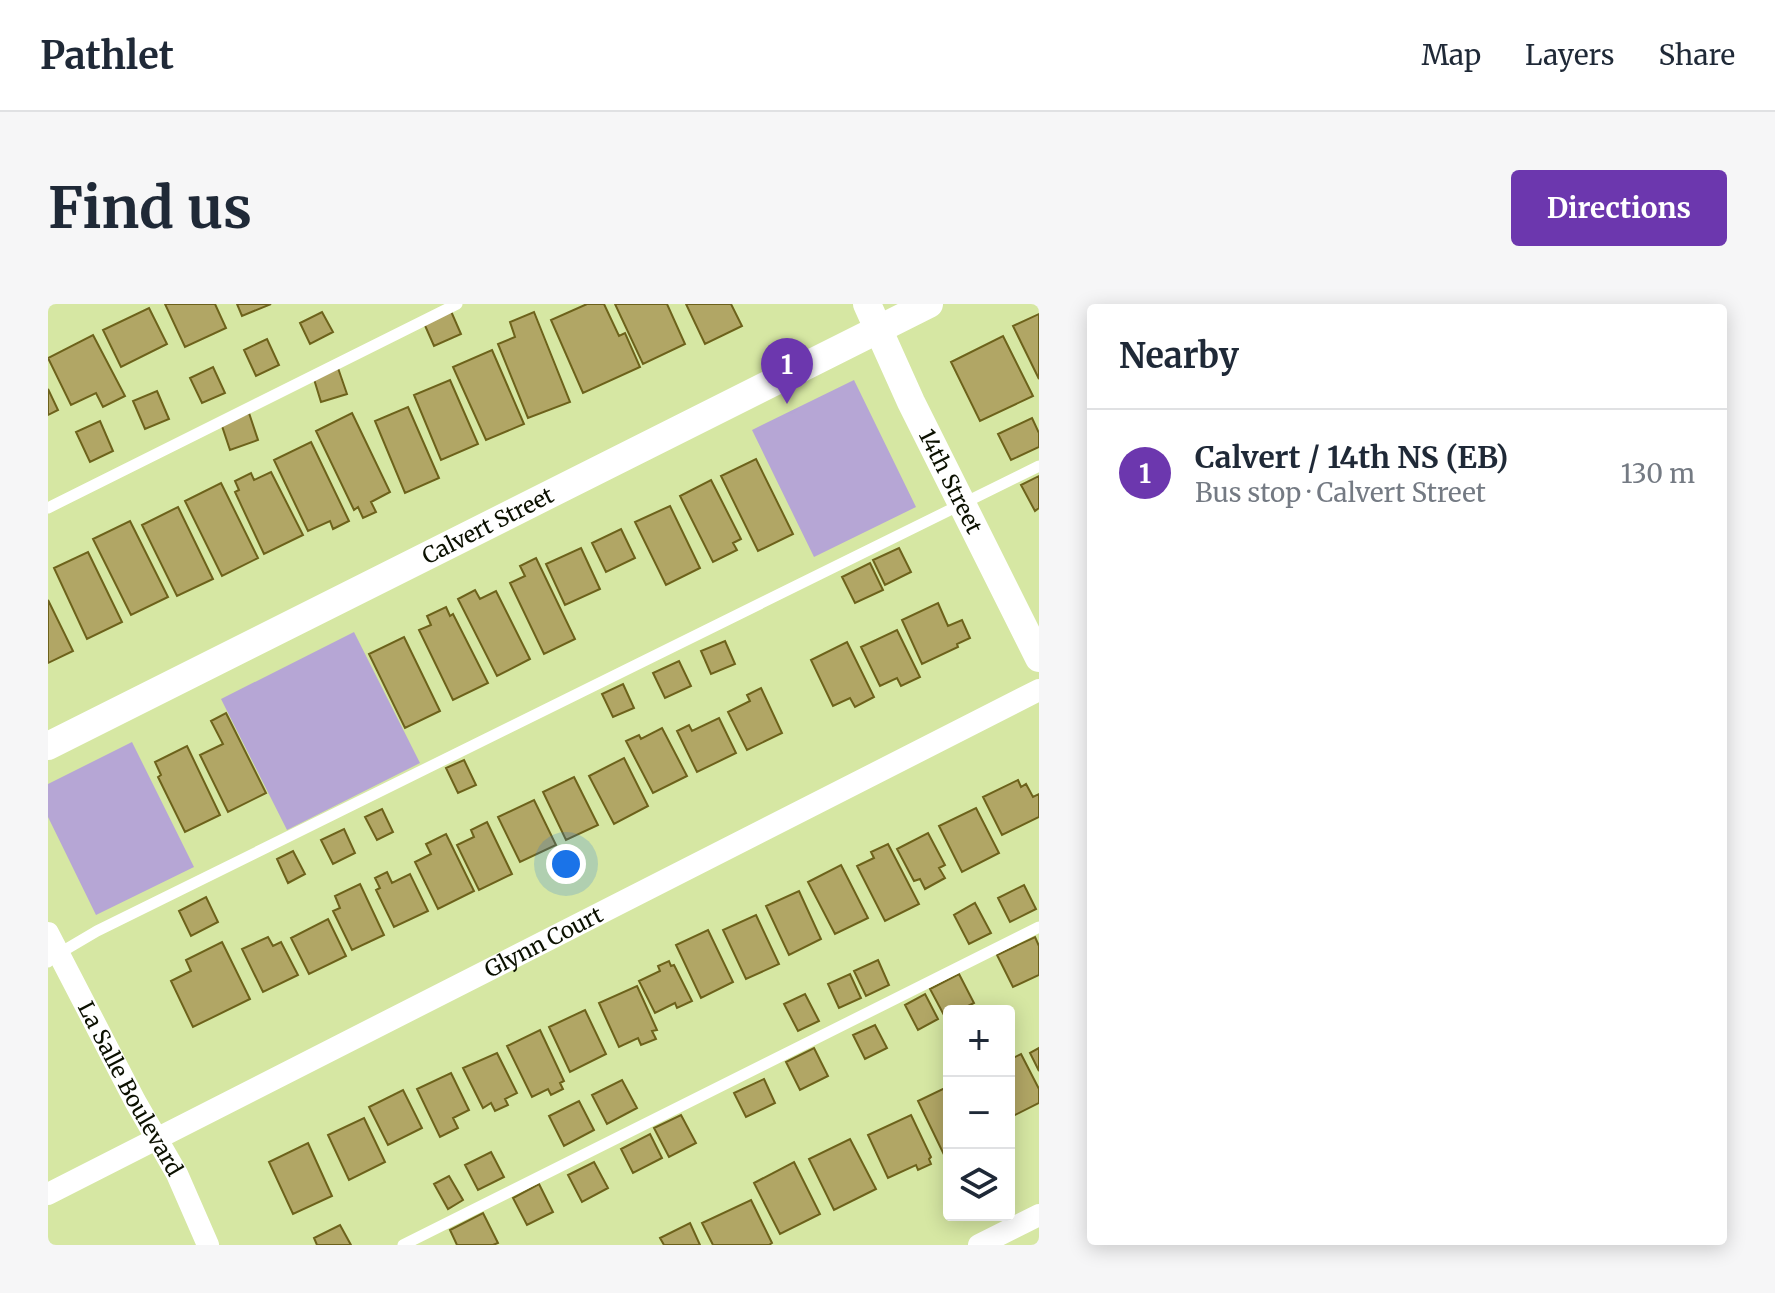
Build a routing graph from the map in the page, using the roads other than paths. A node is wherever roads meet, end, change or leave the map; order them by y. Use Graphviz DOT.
graph roads {
  1 [pos="457,304"];
  2 [pos="929,304"];
  3 [pos="873,316"];
  4 [pos="1039,466"];
  5 [pos="962,503"];
  6 [pos="48,508"];
  7 [pos="1039,658"];
  8 [pos="1039,690"];
  9 [pos="48,746"];
  10 [pos="1039,927"];
  11 [pos="48,933"];
  12 [pos="53,958"];
  13 [pos="156,1138"];
  14 [pos="48,1194"];
  15 [pos="1039,1215"];
  16 [pos="208,1245"];
  17 [pos="403,1245"];
  18 [pos="979,1245"];
  1 -- 6 [label="lane"];
  2 -- 3 [label="street, Calvert Street"];
  3 -- 5 [label="street, 14th Street"];
  3 -- 9 [label="street, Calvert Street"];
  4 -- 5 [label="lane"];
  5 -- 7 [label="street, 14th Street"];
  5 -- 12 [label="lane"];
  8 -- 13 [label="street, Glynn Court"];
  10 -- 17 [label="lane"];
  11 -- 12 [label="street, La Salle Boulevard"];
  12 -- 13 [label="street, La Salle Boulevard"];
  13 -- 14 [label="street, Glynn Court"];
  13 -- 16 [label="street, La Salle Boulevard"];
  15 -- 18 [label="street"];
}
